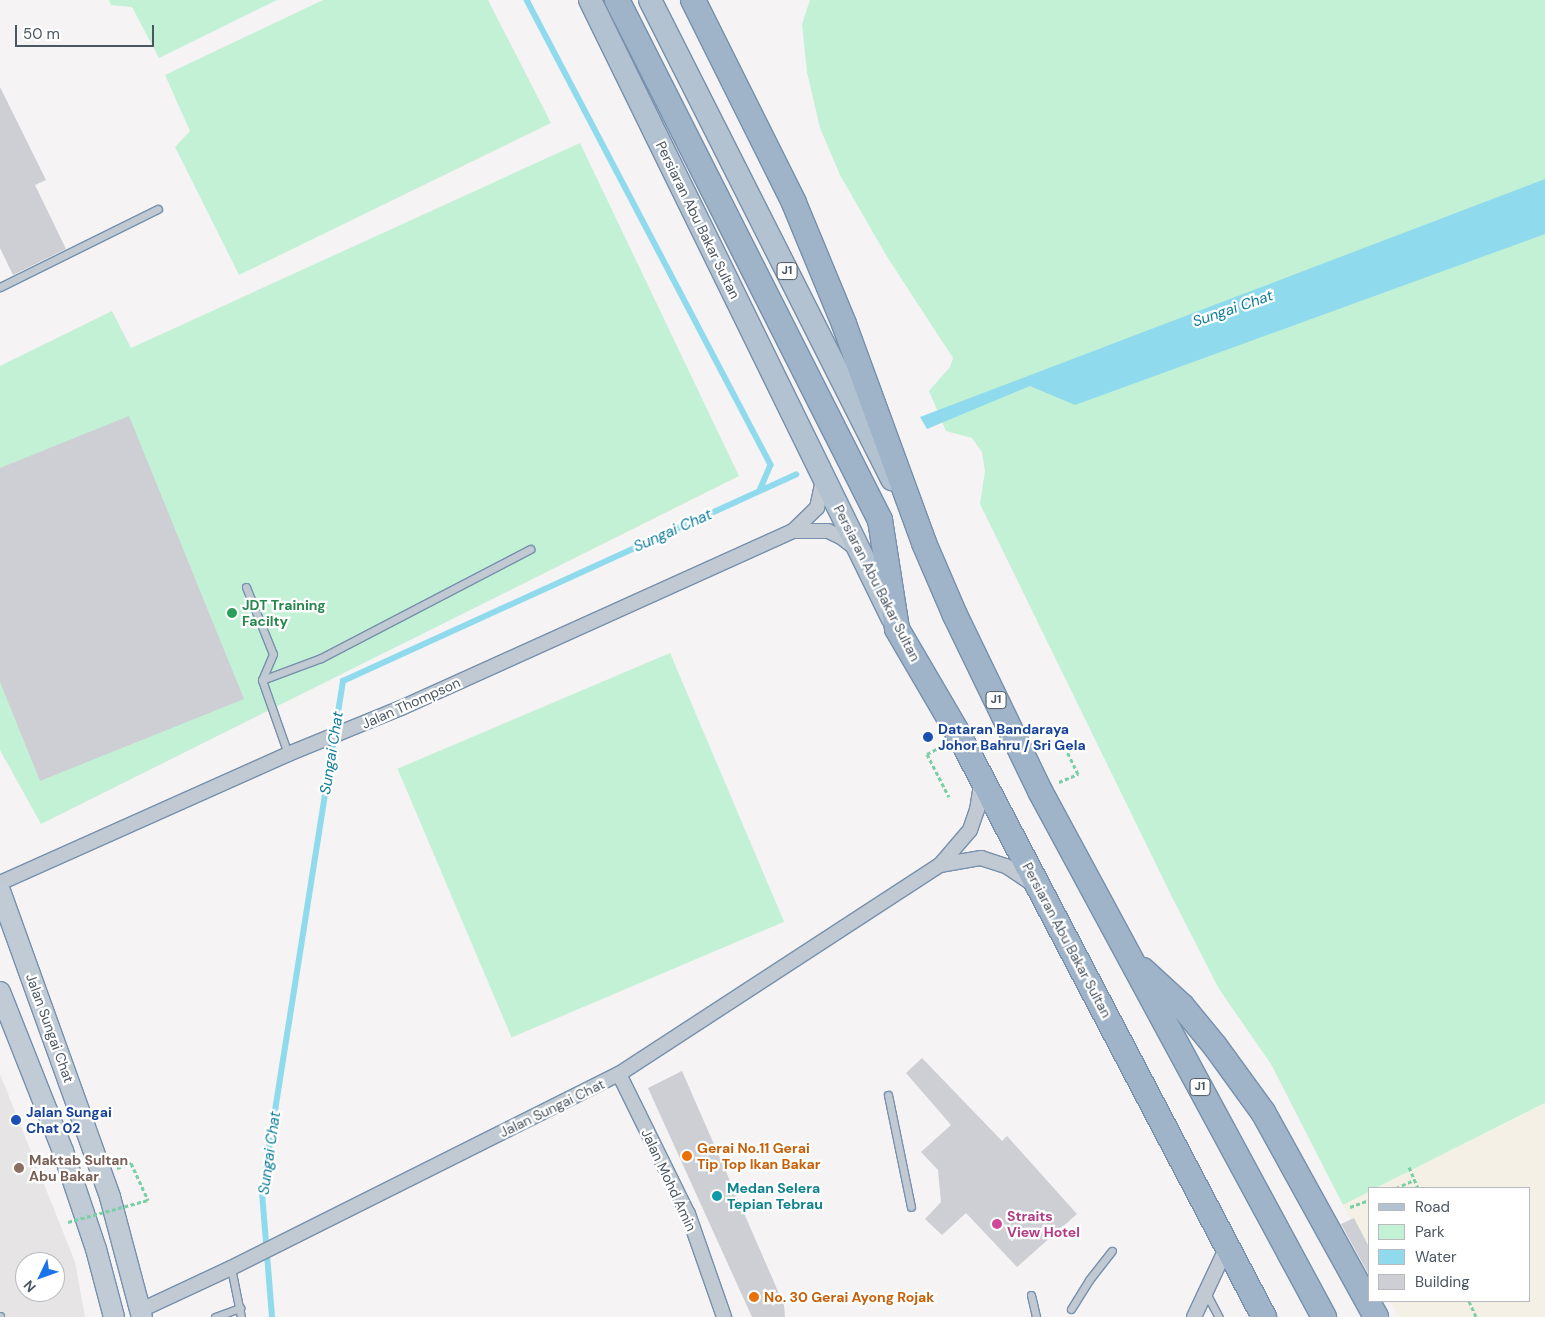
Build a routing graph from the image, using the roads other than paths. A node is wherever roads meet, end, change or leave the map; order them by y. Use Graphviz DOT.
graph roads {
  1 [pos="588,0"];
  2 [pos="617,0"];
  3 [pos="650,0"];
  4 [pos="693,0"];
  5 [pos="158,209"];
  6 [pos="0,288"];
  7 [pos="824,476"];
  8 [pos="793,531"];
  9 [pos="924,543"];
  10 [pos="530,549"];
  11 [pos="861,552"];
  12 [pos="246,587"];
  13 [pos="897,629"];
  14 [pos="262,680"];
  15 [pos="288,754"];
  16 [pos="982,777"];
  17 [pos="940,865"];
  18 [pos="0,882"];
  19 [pos="1042,890"];
  20 [pos="0,891"];
  21 [pos="1130,959"];
  22 [pos="0,992"];
  23 [pos="620,1074"];
  24 [pos="888,1095"];
  25 [pos="910,1207"];
  26 [pos="1227,1247"];
  27 [pos="1112,1251"];
  28 [pos="232,1268"];
  29 [pos="1206,1293"];
  30 [pos="1032,1295"];
  31 [pos="240,1308"];
  32 [pos="1071,1309"];
  33 [pos="142,1314"];
  34 [pos="114,1317"];
  35 [pos="215,1317"];
  36 [pos="241,1317"];
  37 [pos="724,1317"];
  38 [pos="1036,1317"];
  39 [pos="1194,1317"];
  40 [pos="1219,1317"];
  41 [pos="1264,1317"];
  42 [pos="1324,1317"];
  43 [pos="1376,1317"];
  1 -- 7 [label="main road, Persiaran Abu Bakar Sultan"];
  2 -- 13 [label="highway"];
  3 -- 9 [label="main road, J1"];
  4 -- 9 [label="highway"];
  5 -- 6 [label="lane"];
  7 -- 8 [label="street, Jalan Thompson"];
  7 -- 11 [label="main road, Persiaran Abu Bakar Sultan"];
  8 -- 11 [label="street, Jalan Thompson"];
  8 -- 15 [label="street, Jalan Thompson"];
  9 -- 21 [label="highway, J1"];
  10 -- 14 [label="lane"];
  11 -- 13 [label="main road, Persiaran Abu Bakar Sultan"];
  12 -- 14 [label="lane"];
  13 -- 16 [label="highway, Persiaran Abu Bakar Sultan"];
  14 -- 15 [label="lane"];
  15 -- 18 [label="street, Jalan Thompson"];
  16 -- 17 [label="street, Jalan Sungai Chat"];
  16 -- 19 [label="highway, Persiaran Abu Bakar Sultan"];
  17 -- 19 [label="street, Jalan Sungai Chat"];
  17 -- 23 [label="street, Jalan Sungai Chat"];
  19 -- 26 [label="highway, Persiaran Abu Bakar Sultan"];
  20 -- 33 [label="main road, Jalan Sungai Chat"];
  21 -- 42 [label="highway, J1"];
  21 -- 43 [label="highway"];
  22 -- 34 [label="main road"];
  23 -- 28 [label="street, Jalan Sungai Chat"];
  23 -- 37 [label="street, Jalan Mohd Amin"];
  24 -- 25 [label="lane"];
  26 -- 29 [label="street"];
  26 -- 41 [label="highway, Persiaran Abu Bakar Sultan"];
  27 -- 32 [label="lane"];
  28 -- 31 [label="lane"];
  28 -- 33 [label="street, Jalan Sungai Chat"];
  29 -- 39 [label="street"];
  29 -- 40 [label="lane"];
  30 -- 38 [label="lane"];
  31 -- 35 [label="lane"];
  31 -- 36 [label="lane"];
}
